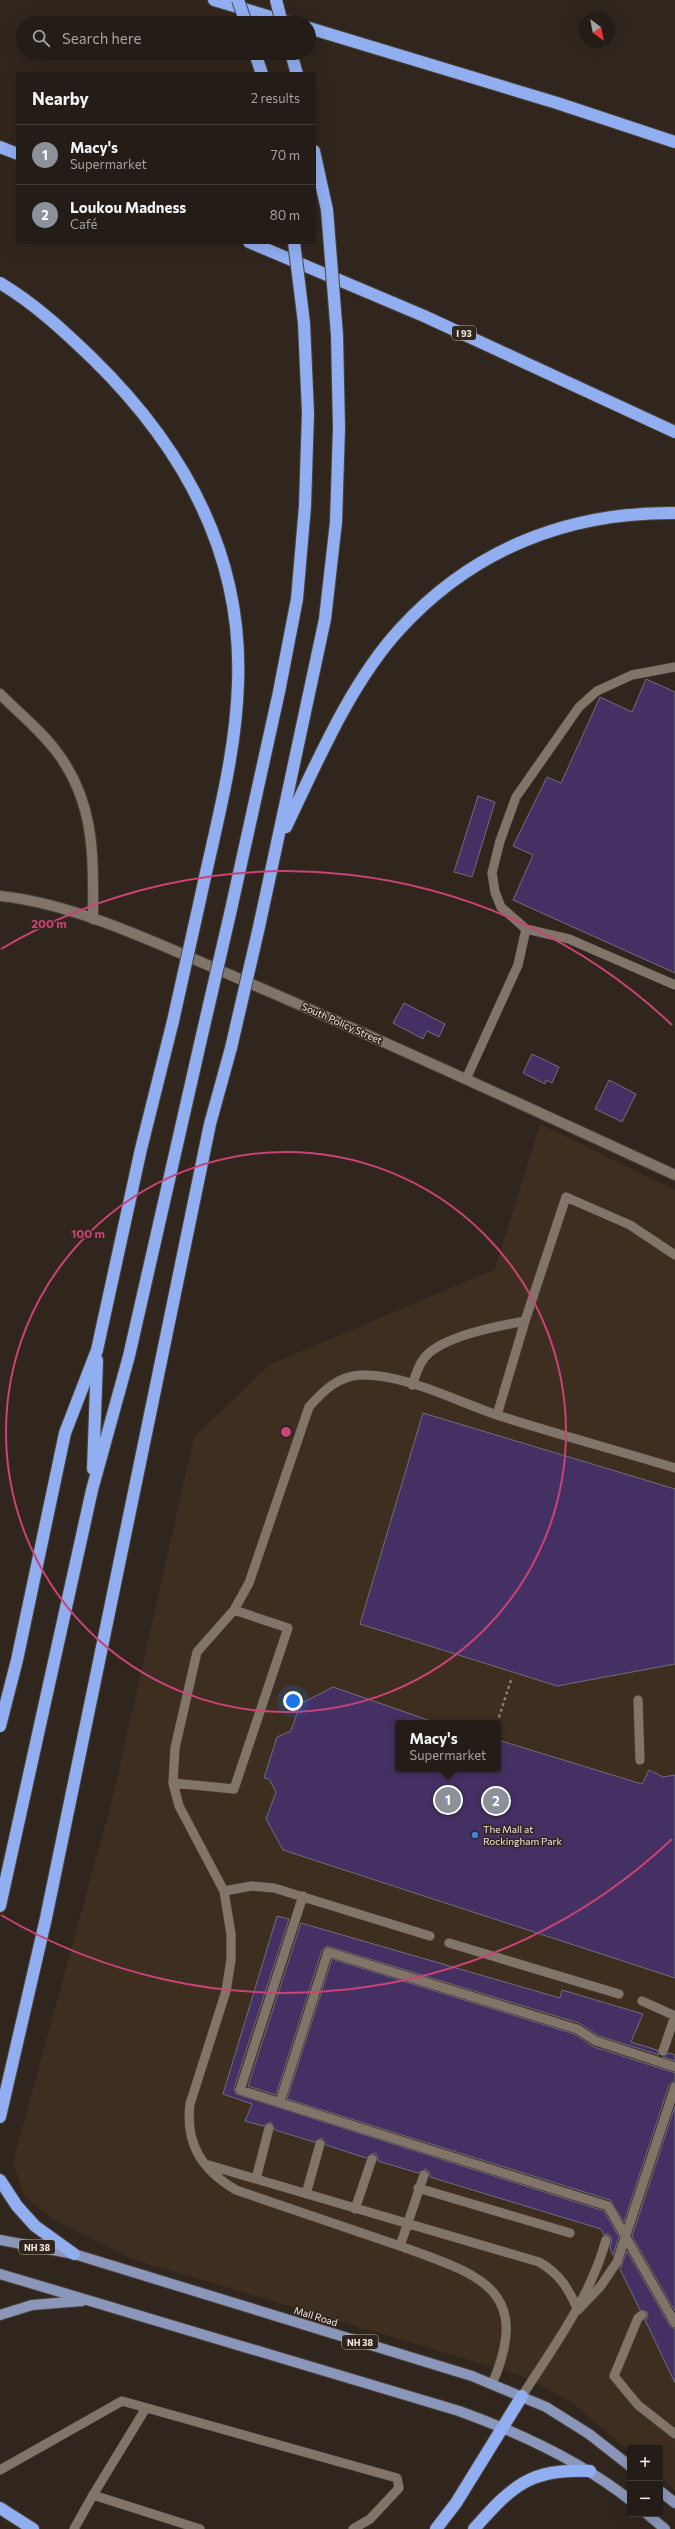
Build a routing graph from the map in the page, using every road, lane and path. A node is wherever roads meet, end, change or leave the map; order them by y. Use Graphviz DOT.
graph roads {
  1 [pos="214,0"];
  2 [pos="238,0"];
  3 [pos="276,0"];
  4 [pos="244,16"];
  5 [pos="268,16"];
  6 [pos="280,16"];
  7 [pos="316,30"];
  8 [pos="257,60"];
  9 [pos="293,60"];
  10 [pos="261,72"];
  11 [pos="296,72"];
  12 [pos="675,142"];
  13 [pos="0,147"];
  14 [pos="16,153"];
  15 [pos="316,160"];
  16 [pos="254,244"];
  17 [pos="294,244"];
  18 [pos="0,283"];
  19 [pos="675,432"];
  20 [pos="675,513"];
  21 [pos="675,667"];
  22 [pos="0,694"];
  23 [pos="277,844"];
  24 [pos="0,896"];
  25 [pos="93,919"];
  26 [pos="526,929"];
  27 [pos="675,985"];
  28 [pos="466,1079"];
  29 [pos="675,1175"];
  30 [pos="675,1255"];
  31 [pos="525,1321"];
  32 [pos="97,1350"];
  33 [pos="412,1385"];
  34 [pos="497,1415"];
  35 [pos="675,1468"];
  36 [pos="92,1490"];
  37 [pos="234,1610"];
  38 [pos="512,1677"];
  39 [pos="638,1700"];
  40 [pos="498,1720"];
  41 [pos="0,1726"];
  42 [pos="640,1760"];
  43 [pos="173,1782"];
  44 [pos="224,1891"];
  45 [pos="303,1896"];
  46 [pos="0,1906"];
  47 [pos="430,1936"];
  48 [pos="449,1943"];
  49 [pos="619,1994"];
  50 [pos="642,2001"];
  51 [pos="675,2016"];
  52 [pos="663,2051"];
  53 [pos="675,2067"];
  54 [pos="675,2087"];
  55 [pos="280,2102"];
  56 [pos="0,2117"];
  57 [pos="269,2128"];
  58 [pos="320,2144"];
  59 [pos="372,2160"];
  60 [pos="205,2164"];
  61 [pos="424,2175"];
  62 [pos="256,2179"];
  63 [pos="0,2180"];
  64 [pos="418,2188"];
  65 [pos="306,2194"];
  66 [pos="355,2209"];
  67 [pos="407,2224"];
  68 [pos="570,2233"];
  69 [pos="0,2240"];
  70 [pos="606,2240"];
  71 [pos="400,2246"];
  72 [pos="74,2254"];
  73 [pos="0,2274"];
  74 [pos="92,2301"];
  75 [pos="578,2310"];
  76 [pos="0,2315"];
  77 [pos="642,2315"];
  78 [pos="675,2323"];
  79 [pos="492,2384"];
  80 [pos="522,2396"];
  81 [pos="146,2408"];
  82 [pos="503,2427"];
  83 [pos="675,2434"];
  84 [pos="627,2464"];
  85 [pos="0,2470"];
  86 [pos="590,2471"];
  87 [pos="663,2493"];
  88 [pos="93,2495"];
  89 [pos="627,2498"];
  90 [pos="675,2503"];
  91 [pos="0,2508"];
  92 [pos="651,2517"];
  93 [pos="33,2529"];
  94 [pos="74,2529"];
  95 [pos="200,2529"];
  96 [pos="353,2529"];
  97 [pos="436,2529"];
  98 [pos="474,2529"];
  99 [pos="665,2529"];
  1 -- 5 [label="highway"];
  2 -- 4 [label="highway, bridge"];
  3 -- 6 [label="highway, bridge"];
  7 -- 12 [label="highway"];
  8 -- 10 [label="highway"];
  9 -- 11 [label="highway"];
  13 -- 14 [label="highway"];
  15 -- 23 [label="highway, bridge"];
  16 -- 19 [label="highway, I 93"];
  17 -- 36 [label="highway, bridge"];
  18 -- 32 [label="highway, bridge"];
  20 -- 23 [label="highway"];
  21 -- 26 [label="lane"];
  22 -- 25 [label="street"];
  23 -- 56 [label="highway, bridge"];
  24 -- 25 [label="street, South Policy Street"];
  25 -- 28 [label="street, South Policy Street"];
  26 -- 27 [label="lane"];
  26 -- 28 [label="lane"];
  28 -- 29 [label="street, South Policy Street"];
  30 -- 31 [label="lane"];
  31 -- 33 [label="lane"];
  31 -- 34 [label="lane"];
  32 -- 36 [label="highway"];
  32 -- 41 [label="highway"];
  33 -- 34 [label="lane"];
  33 -- 37 [label="lane"];
  34 -- 35 [label="lane"];
  36 -- 46 [label="highway"];
  37 -- 43 [label="lane"];
  37 -- 43 [label="lane"];
  38 -- 40 [label="path"];
  39 -- 42 [label="lane"];
  43 -- 44 [label="lane"];
  44 -- 45 [label="lane"];
  44 -- 60 [label="lane"];
  45 -- 47 [label="lane"];
  45 -- 55 [label="lane"];
  48 -- 49 [label="lane"];
  50 -- 51 [label="lane"];
  51 -- 52 [label="lane"];
  53 -- 55 [label="lane"];
  54 -- 75 [label="lane"];
  55 -- 78 [label="lane"];
  57 -- 62 [label="lane"];
  58 -- 65 [label="lane"];
  59 -- 66 [label="lane"];
  60 -- 62 [label="lane"];
  60 -- 71 [label="lane"];
  61 -- 64 [label="lane"];
  62 -- 65 [label="lane"];
  63 -- 72 [label="highway"];
  64 -- 67 [label="lane"];
  64 -- 68 [label="lane"];
  65 -- 66 [label="lane"];
  66 -- 67 [label="lane"];
  67 -- 71 [label="lane"];
  67 -- 75 [label="lane"];
  69 -- 72 [label="main road, Mall Road / NH 38"];
  70 -- 75 [label="lane"];
  71 -- 79 [label="lane"];
  72 -- 79 [label="main road, Mall Road / NH 38"];
  73 -- 74 [label="main road"];
  74 -- 76 [label="main road"];
  74 -- 82 [label="main road"];
  75 -- 80 [label="lane"];
  77 -- 83 [label="lane"];
  79 -- 80 [label="main road, Mall Road / NH 38"];
  80 -- 82 [label="highway"];
  80 -- 84 [label="main road, Mall Road / NH 38"];
  81 -- 85 [label="lane"];
  81 -- 88 [label="lane"];
  81 -- 96 [label="lane"];
  82 -- 86 [label="main road"];
  82 -- 97 [label="highway"];
  86 -- 89 [label="main road"];
  86 -- 98 [label="highway"];
  87 -- 90 [label="main road"];
  88 -- 94 [label="lane"];
  88 -- 95 [label="lane"];
  91 -- 93 [label="highway"];
  92 -- 99 [label="main road"];
}
